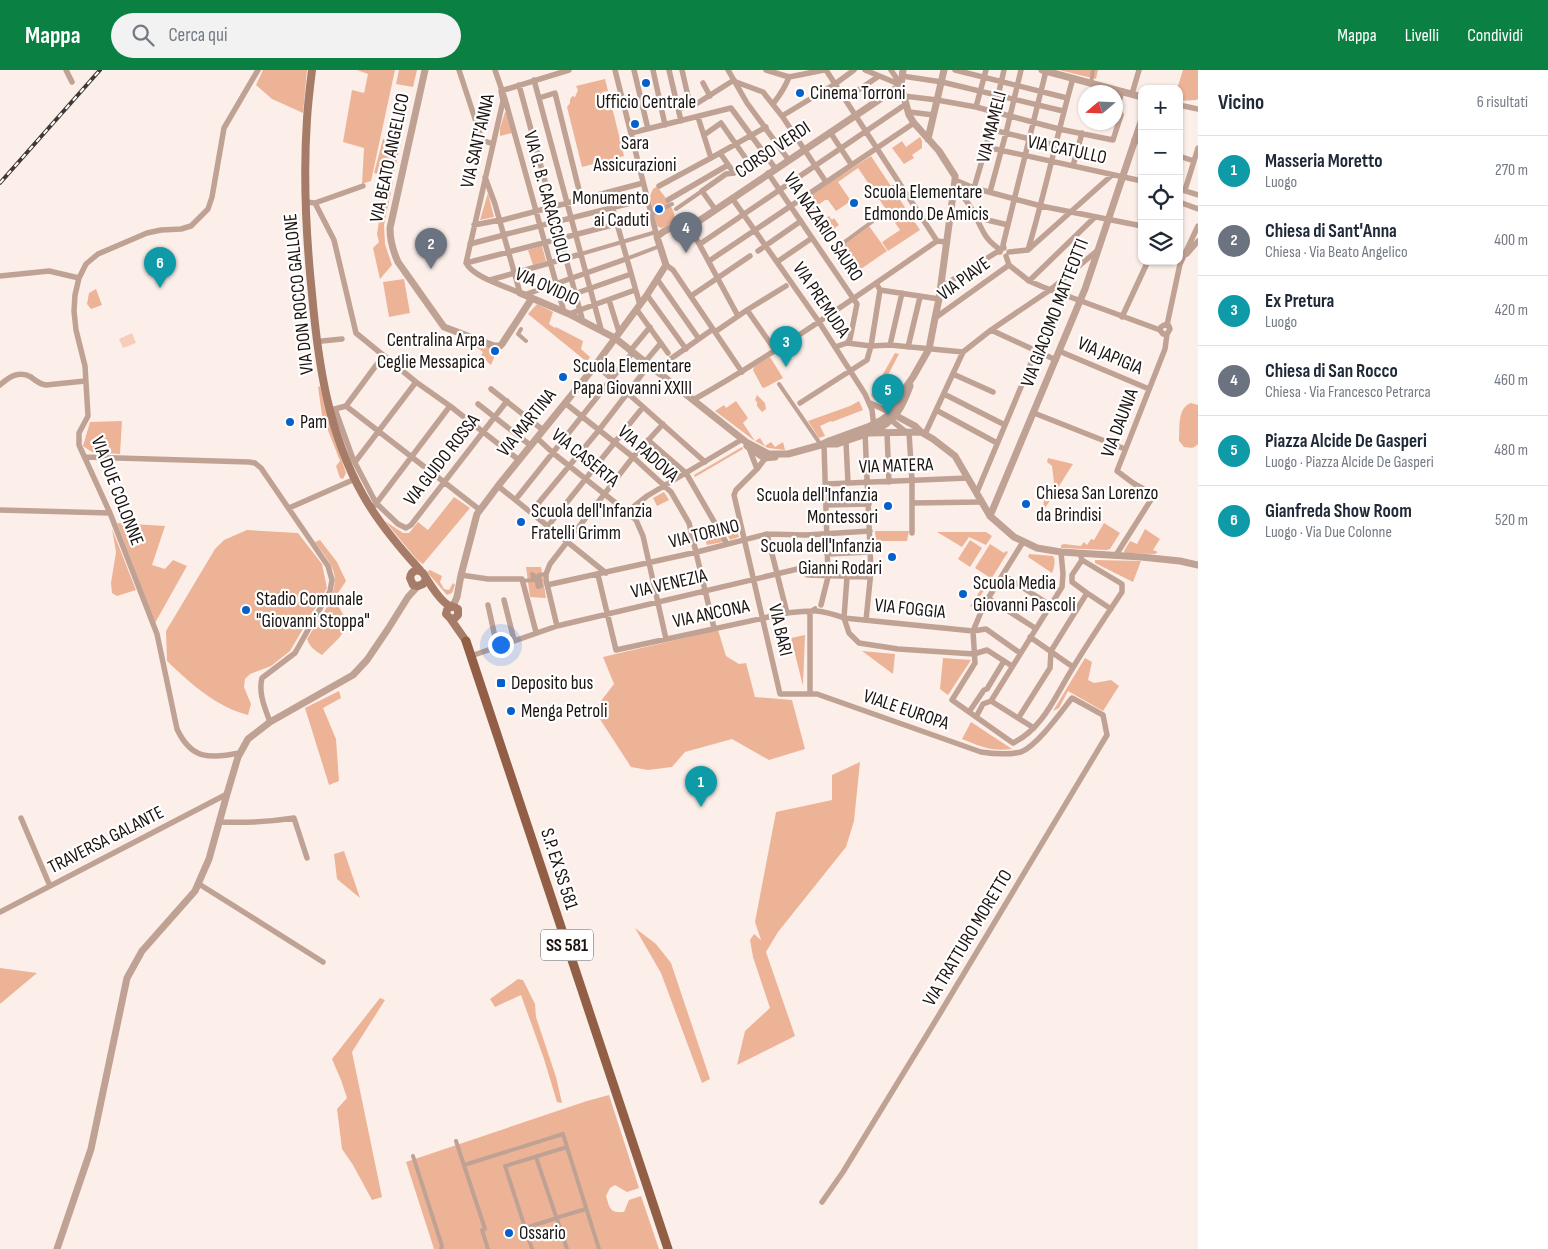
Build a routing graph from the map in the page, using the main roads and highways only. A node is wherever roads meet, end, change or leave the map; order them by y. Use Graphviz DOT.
graph roads {
  1 [pos="312,70"];
  2 [pos="406,554"];
  3 [pos="420,570"];
  4 [pos="410,577"];
  5 [pos="422,583"];
  6 [pos="466,641"];
  7 [pos="668,1249"];
  1 -- 2 [label="main road, VIA DON ROCCO GALLONE"];
  2 -- 3 [label="main road, VIA DON ROCCO GALLONE"];
  2 -- 4 [label="main road"];
  3 -- 4 [label="main road"];
  3 -- 5 [label="main road"];
  4 -- 5 [label="main road"];
  5 -- 6 [label="main road"];
  6 -- 7 [label="main road, S.P. EX SS 581 / SS 581"];
}
